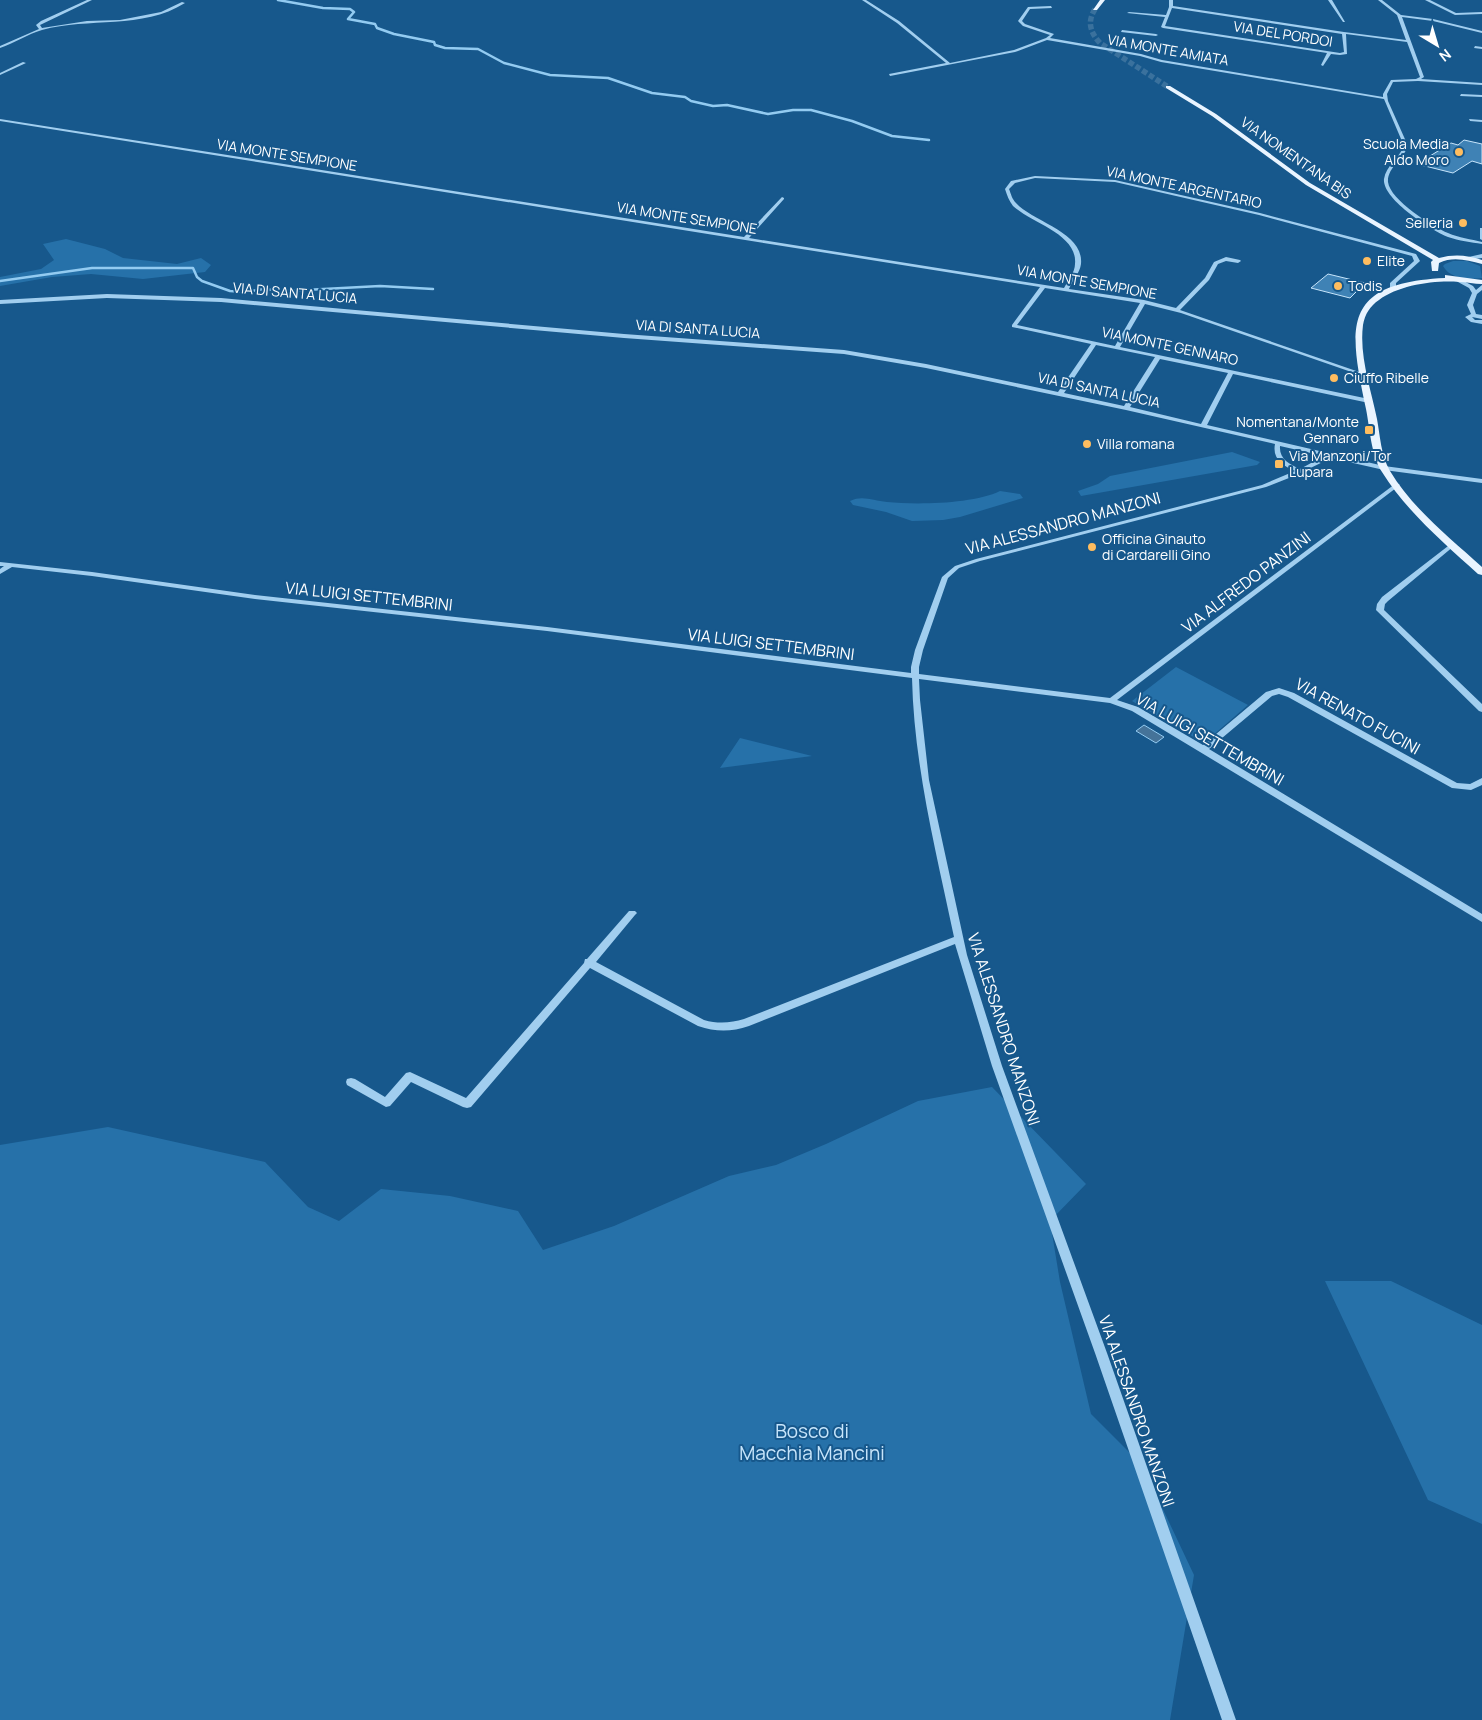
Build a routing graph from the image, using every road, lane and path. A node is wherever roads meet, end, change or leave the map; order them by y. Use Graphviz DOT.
graph roads {
  1 [pos="90,0"];
  2 [pos="864,0"];
  3 [pos="1104,0"];
  4 [pos="1171,0"];
  5 [pos="1330,0"];
  6 [pos="1380,0"];
  7 [pos="1427,0"];
  8 [pos="183,3"];
  9 [pos="1050,7"];
  10 [pos="1171,8"];
  11 [pos="1095,9"];
  12 [pos="1129,13"];
  13 [pos="1482,13"];
  14 [pos="1168,16"];
  15 [pos="1400,16"];
  16 [pos="1344,21"];
  17 [pos="41,29"];
  18 [pos="1122,31"];
  19 [pos="1482,32"];
  20 [pos="1344,33"];
  21 [pos="1156,35"];
  22 [pos="1047,40"];
  23 [pos="1408,41"];
  24 [pos="0,47"];
  25 [pos="1474,47"];
  26 [pos="1482,48"];
  27 [pos="1329,52"];
  28 [pos="24,63"];
  29 [pos="949,64"];
  30 [pos="1323,65"];
  31 [pos="0,74"];
  32 [pos="890,75"];
  33 [pos="1419,80"];
  34 [pos="1482,84"];
  35 [pos="1168,87"];
  36 [pos="1462,95"];
  37 [pos="1482,96"];
  38 [pos="1385,98"];
  39 [pos="0,120"];
  40 [pos="1470,120"];
  41 [pos="1482,121"];
  42 [pos="782,198"];
  43 [pos="1482,229"];
  44 [pos="745,238"];
  45 [pos="1482,239"];
  46 [pos="1482,243"];
  47 [pos="1482,256"];
  48 [pos="1467,258"];
  49 [pos="1438,260"];
  50 [pos="1238,261"];
  51 [pos="1482,262"];
  52 [pos="1435,269"];
  53 [pos="1458,280"];
  54 [pos="1420,282"];
  55 [pos="1482,282"];
  56 [pos="1044,286"];
  57 [pos="1482,287"];
  58 [pos="1393,289"];
  59 [pos="1066,290"];
  60 [pos="1475,293"];
  61 [pos="0,302"];
  62 [pos="1144,302"];
  63 [pos="1177,310"];
  64 [pos="1482,321"];
  65 [pos="1094,343"];
  66 [pos="1116,348"];
  67 [pos="1158,356"];
  68 [pos="1231,372"];
  69 [pos="1362,374"];
  70 [pos="1060,394"];
  71 [pos="1369,401"];
  72 [pos="1126,408"];
  73 [pos="1203,426"];
  74 [pos="1278,443"];
  75 [pos="1331,455"];
  76 [pos="1384,468"];
  77 [pos="1300,471"];
  78 [pos="1482,481"];
  79 [pos="1397,486"];
  80 [pos="1452,545"];
  81 [pos="0,564"];
  82 [pos="11,566"];
  83 [pos="0,572"];
  84 [pos="1482,572"];
  85 [pos="915,675"];
  86 [pos="1111,701"];
  87 [pos="1482,709"];
  88 [pos="1204,749"];
  89 [pos="1482,781"];
  90 [pos="632,913"];
  91 [pos="1482,918"];
  92 [pos="958,939"];
  93 [pos="588,962"];
  94 [pos="350,1082"];
  95 [pos="1229,1720"];
  1 -- 17 [label="street"];
  2 -- 29 [label="street"];
  3 -- 11 [label="main road"];
  4 -- 10 [label="street"];
  5 -- 16 [label="street"];
  6 -- 15 [label="street"];
  7 -- 13 [label="street"];
  8 -- 17 [label="street"];
  9 -- 22 [label="street"];
  10 -- 14 [label="street"];
  10 -- 20 [label="street"];
  12 -- 14 [label="street"];
  14 -- 27 [label="street, VIA DEL PORDOI"];
  15 -- 19 [label="street"];
  15 -- 23 [label="street"];
  17 -- 24 [label="street"];
  18 -- 21 [label="street"];
  20 -- 23 [label="street, VIA DEL PORDOI"];
  20 -- 27 [label="street, VIA DEL PORDOI"];
  22 -- 29 [label="street, VIA MONTE AMIATA"];
  22 -- 38 [label="street, VIA MONTE AMIATA"];
  23 -- 33 [label="street"];
  25 -- 26 [label="street"];
  27 -- 30 [label="street"];
  28 -- 31 [label="street"];
  29 -- 32 [label="street, VIA MONTE AMIATA"];
  33 -- 34 [label="street"];
  33 -- 38 [label="street"];
  35 -- 49 [label="main road, VIA NOMENTANA BIS"];
  36 -- 37 [label="street"];
  38 -- 46 [label="street"];
  39 -- 44 [label="street, VIA MONTE SEMPIONE"];
  40 -- 41 [label="street"];
  42 -- 44 [label="street"];
  43 -- 45 [label="street"];
  44 -- 56 [label="street, VIA MONTE SEMPIONE"];
  47 -- 48 [label="street"];
  48 -- 49 [label="main road"];
  48 -- 51 [label="main road"];
  49 -- 52 [label="main road"];
  50 -- 63 [label="street"];
  52 -- 53 [label="main road"];
  52 -- 54 [label="main road"];
  53 -- 54 [label="main road"];
  53 -- 55 [label="main road"];
  53 -- 60 [label="street"];
  54 -- 58 [label="main road"];
  56 -- 59 [label="street, VIA MONTE SEMPIONE"];
  56 -- 65 [label="street, VIA MONTE GENNARO"];
  57 -- 60 [label="street"];
  58 -- 59 [label="street, VIA MONTE ARGENTARIO"];
  58 -- 69 [label="main road"];
  59 -- 62 [label="street, VIA MONTE SEMPIONE"];
  60 -- 64 [label="street"];
  61 -- 70 [label="street, VIA DI SANTA LUCIA"];
  62 -- 63 [label="street, VIA MONTE SEMPIONE"];
  62 -- 66 [label="street"];
  63 -- 69 [label="street, VIA MONTE SEMPIONE"];
  65 -- 66 [label="street, VIA MONTE GENNARO"];
  65 -- 70 [label="street"];
  66 -- 67 [label="street, VIA MONTE GENNARO"];
  67 -- 68 [label="street, VIA MONTE GENNARO"];
  67 -- 72 [label="street"];
  68 -- 71 [label="street, VIA MONTE GENNARO"];
  68 -- 73 [label="street"];
  69 -- 71 [label="main road"];
  70 -- 72 [label="street, VIA DI SANTA LUCIA"];
  71 -- 76 [label="main road"];
  72 -- 73 [label="street, VIA DI SANTA LUCIA"];
  73 -- 74 [label="street, VIA DI SANTA LUCIA"];
  74 -- 75 [label="street, VIA DI SANTA LUCIA"];
  74 -- 77 [label="street"];
  75 -- 76 [label="street, VIA DI SANTA LUCIA"];
  75 -- 77 [label="street, VIA ALESSANDRO MANZONI"];
  76 -- 78 [label="street"];
  76 -- 79 [label="main road"];
  77 -- 85 [label="street, VIA ALESSANDRO MANZONI"];
  79 -- 80 [label="main road"];
  79 -- 86 [label="street, VIA ALFREDO PANZINI"];
  80 -- 84 [label="main road"];
  80 -- 87 [label="street"];
  81 -- 82 [label="street, VIA LUIGI SETTEMBRINI"];
  82 -- 83 [label="street"];
  82 -- 85 [label="street, VIA LUIGI SETTEMBRINI"];
  85 -- 86 [label="street, VIA LUIGI SETTEMBRINI"];
  85 -- 92 [label="street, VIA ALESSANDRO MANZONI"];
  86 -- 88 [label="street, VIA LUIGI SETTEMBRINI"];
  88 -- 89 [label="street, VIA RENATO FUCINI"];
  88 -- 91 [label="street, VIA LUIGI SETTEMBRINI"];
  90 -- 93 [label="street"];
  92 -- 93 [label="street"];
  92 -- 95 [label="street, VIA ALESSANDRO MANZONI"];
  93 -- 94 [label="street"];
}
